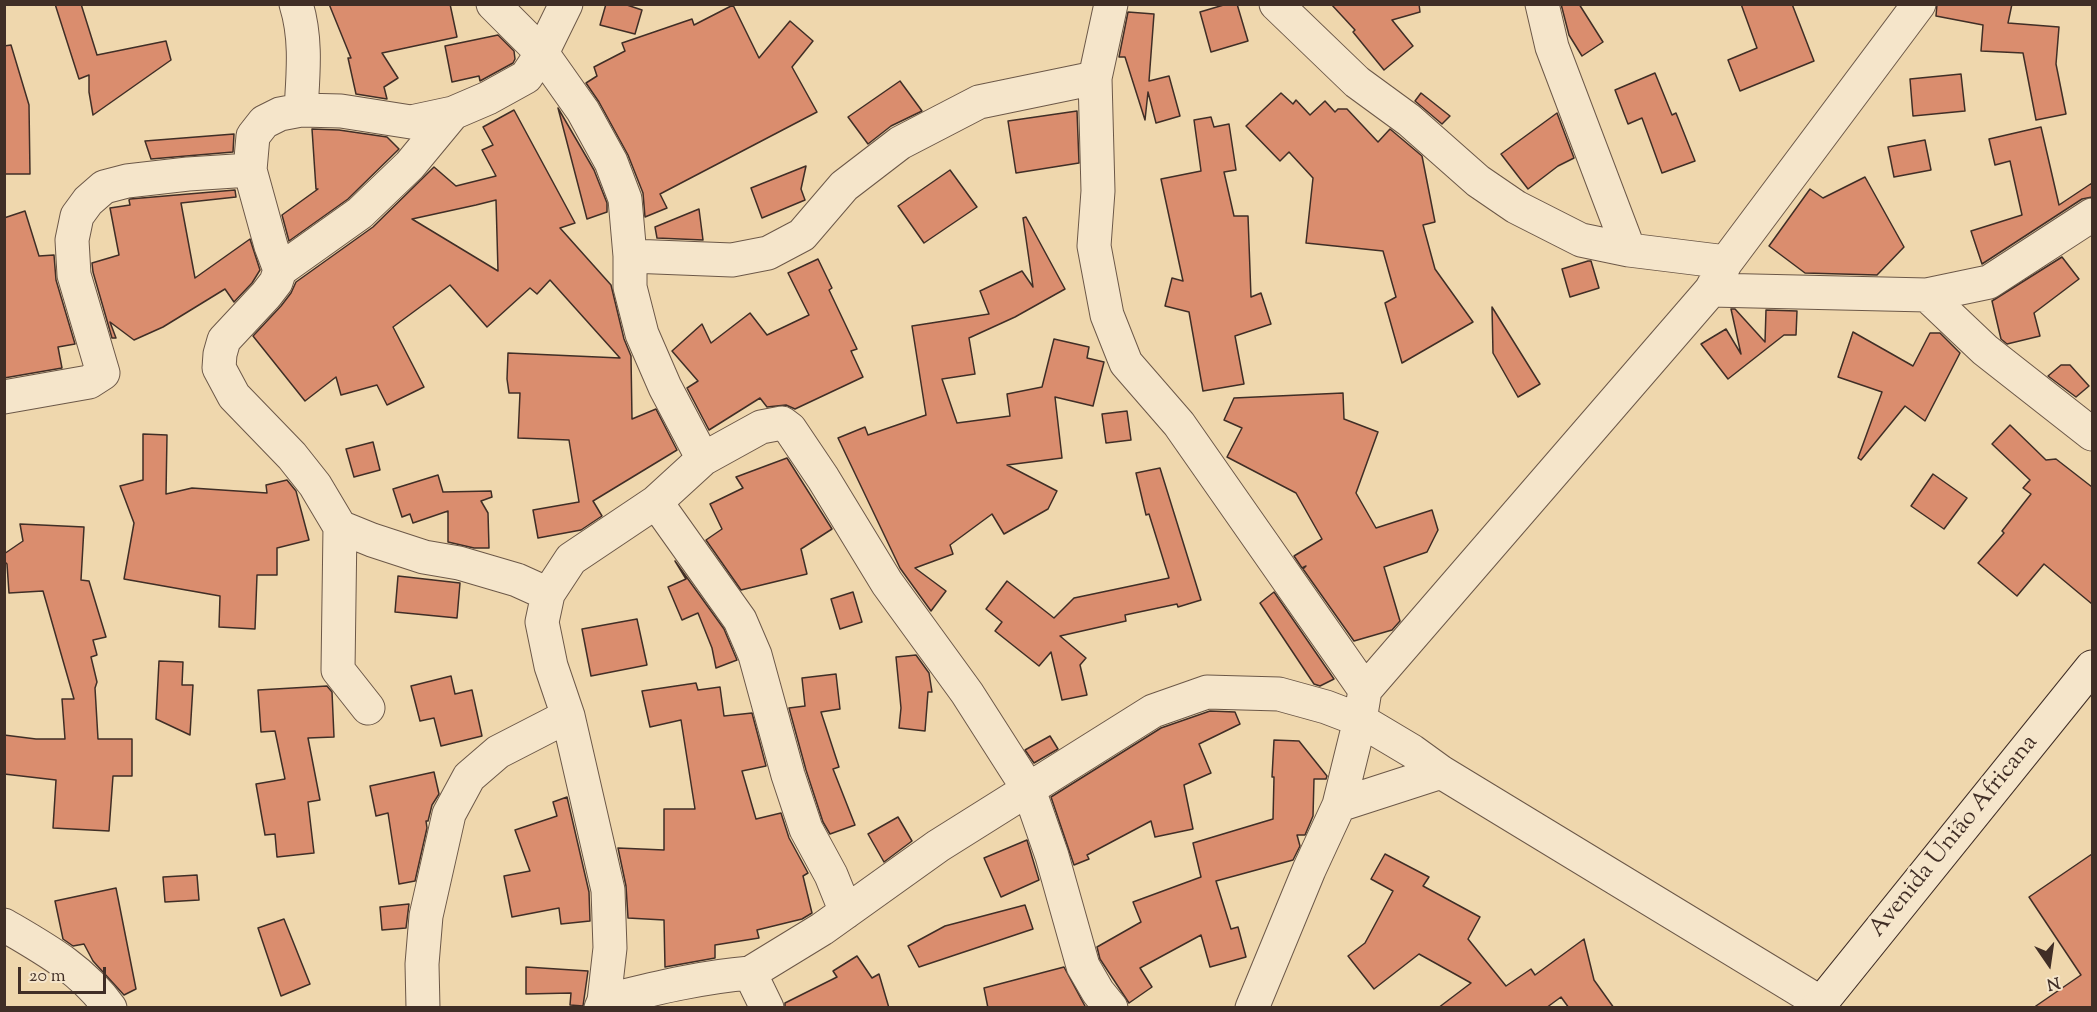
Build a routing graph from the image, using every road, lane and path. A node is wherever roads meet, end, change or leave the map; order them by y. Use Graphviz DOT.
graph roads {
  1 [pos="296,4"];
  2 [pos="493,4"];
  3 [pos="566,4"];
  4 [pos="1112,4"];
  5 [pos="1276,4"];
  6 [pos="1542,4"];
  7 [pos="1919,4"];
  8 [pos="542,53"];
  9 [pos="1095,78"];
  10 [pos="301,110"];
  11 [pos="453,113"];
  12 [pos="250,170"];
  13 [pos="2092,215"];
  14 [pos="1629,250"];
  15 [pos="630,256"];
  16 [pos="280,270"];
  17 [pos="1718,276"];
  18 [pos="1927,295"];
  19 [pos="4,397"];
  20 [pos="2092,434"];
  21 [pos="703,459"];
  22 [pos="656,502"];
  23 [pos="340,527"];
  24 [pos="548,594"];
  25 [pos="2092,667"];
  26 [pos="1363,705"];
  27 [pos="368,708"];
  28 [pos="568,716"];
  29 [pos="1441,772"];
  30 [pos="1029,790"];
  31 [pos="1339,805"];
  32 [pos="846,912"];
  33 [pos="4,925"];
  34 [pos="750,973"];
  35 [pos="602,1004"];
  36 [pos="1819,1005"];
  37 [pos="110,1008"];
  38 [pos="423,1008"];
  39 [pos="767,1008"];
  40 [pos="1111,1008"];
  41 [pos="1252,1008"];
  1 -- 10 [label="street"];
  2 -- 8 [label="street"];
  3 -- 8 [label="street"];
  4 -- 9 [label="street"];
  5 -- 14 [label="street"];
  6 -- 14 [label="street"];
  7 -- 17 [label="street"];
  8 -- 11 [label="street"];
  8 -- 15 [label="street"];
  9 -- 15 [label="street"];
  9 -- 26 [label="street"];
  10 -- 11 [label="street"];
  10 -- 12 [label="street"];
  11 -- 16 [label="street"];
  12 -- 16 [label="street"];
  12 -- 19 [label="street"];
  13 -- 18 [label="street"];
  14 -- 17 [label="street"];
  15 -- 21 [label="street"];
  16 -- 23 [label="street"];
  17 -- 18 [label="street"];
  17 -- 26 [label="street"];
  18 -- 20 [label="street"];
  21 -- 22 [label="street"];
  21 -- 30 [label="street"];
  22 -- 24 [label="street"];
  22 -- 32 [label="street"];
  23 -- 24 [label="street"];
  23 -- 27 [label="street"];
  24 -- 28 [label="street"];
  25 -- 36 [label="street, Avenida União Africana"];
  26 -- 29 [label="street"];
  26 -- 30 [label="street"];
  26 -- 31 [label="street"];
  28 -- 35 [label="street"];
  28 -- 38 [label="street"];
  29 -- 31 [label="street"];
  29 -- 36 [label="street"];
  30 -- 32 [label="street"];
  30 -- 40 [label="street"];
  31 -- 41 [label="street"];
  32 -- 34 [label="street"];
  33 -- 37 [label="street"];
  34 -- 35 [label="street"];
  34 -- 39 [label="street"];
}
